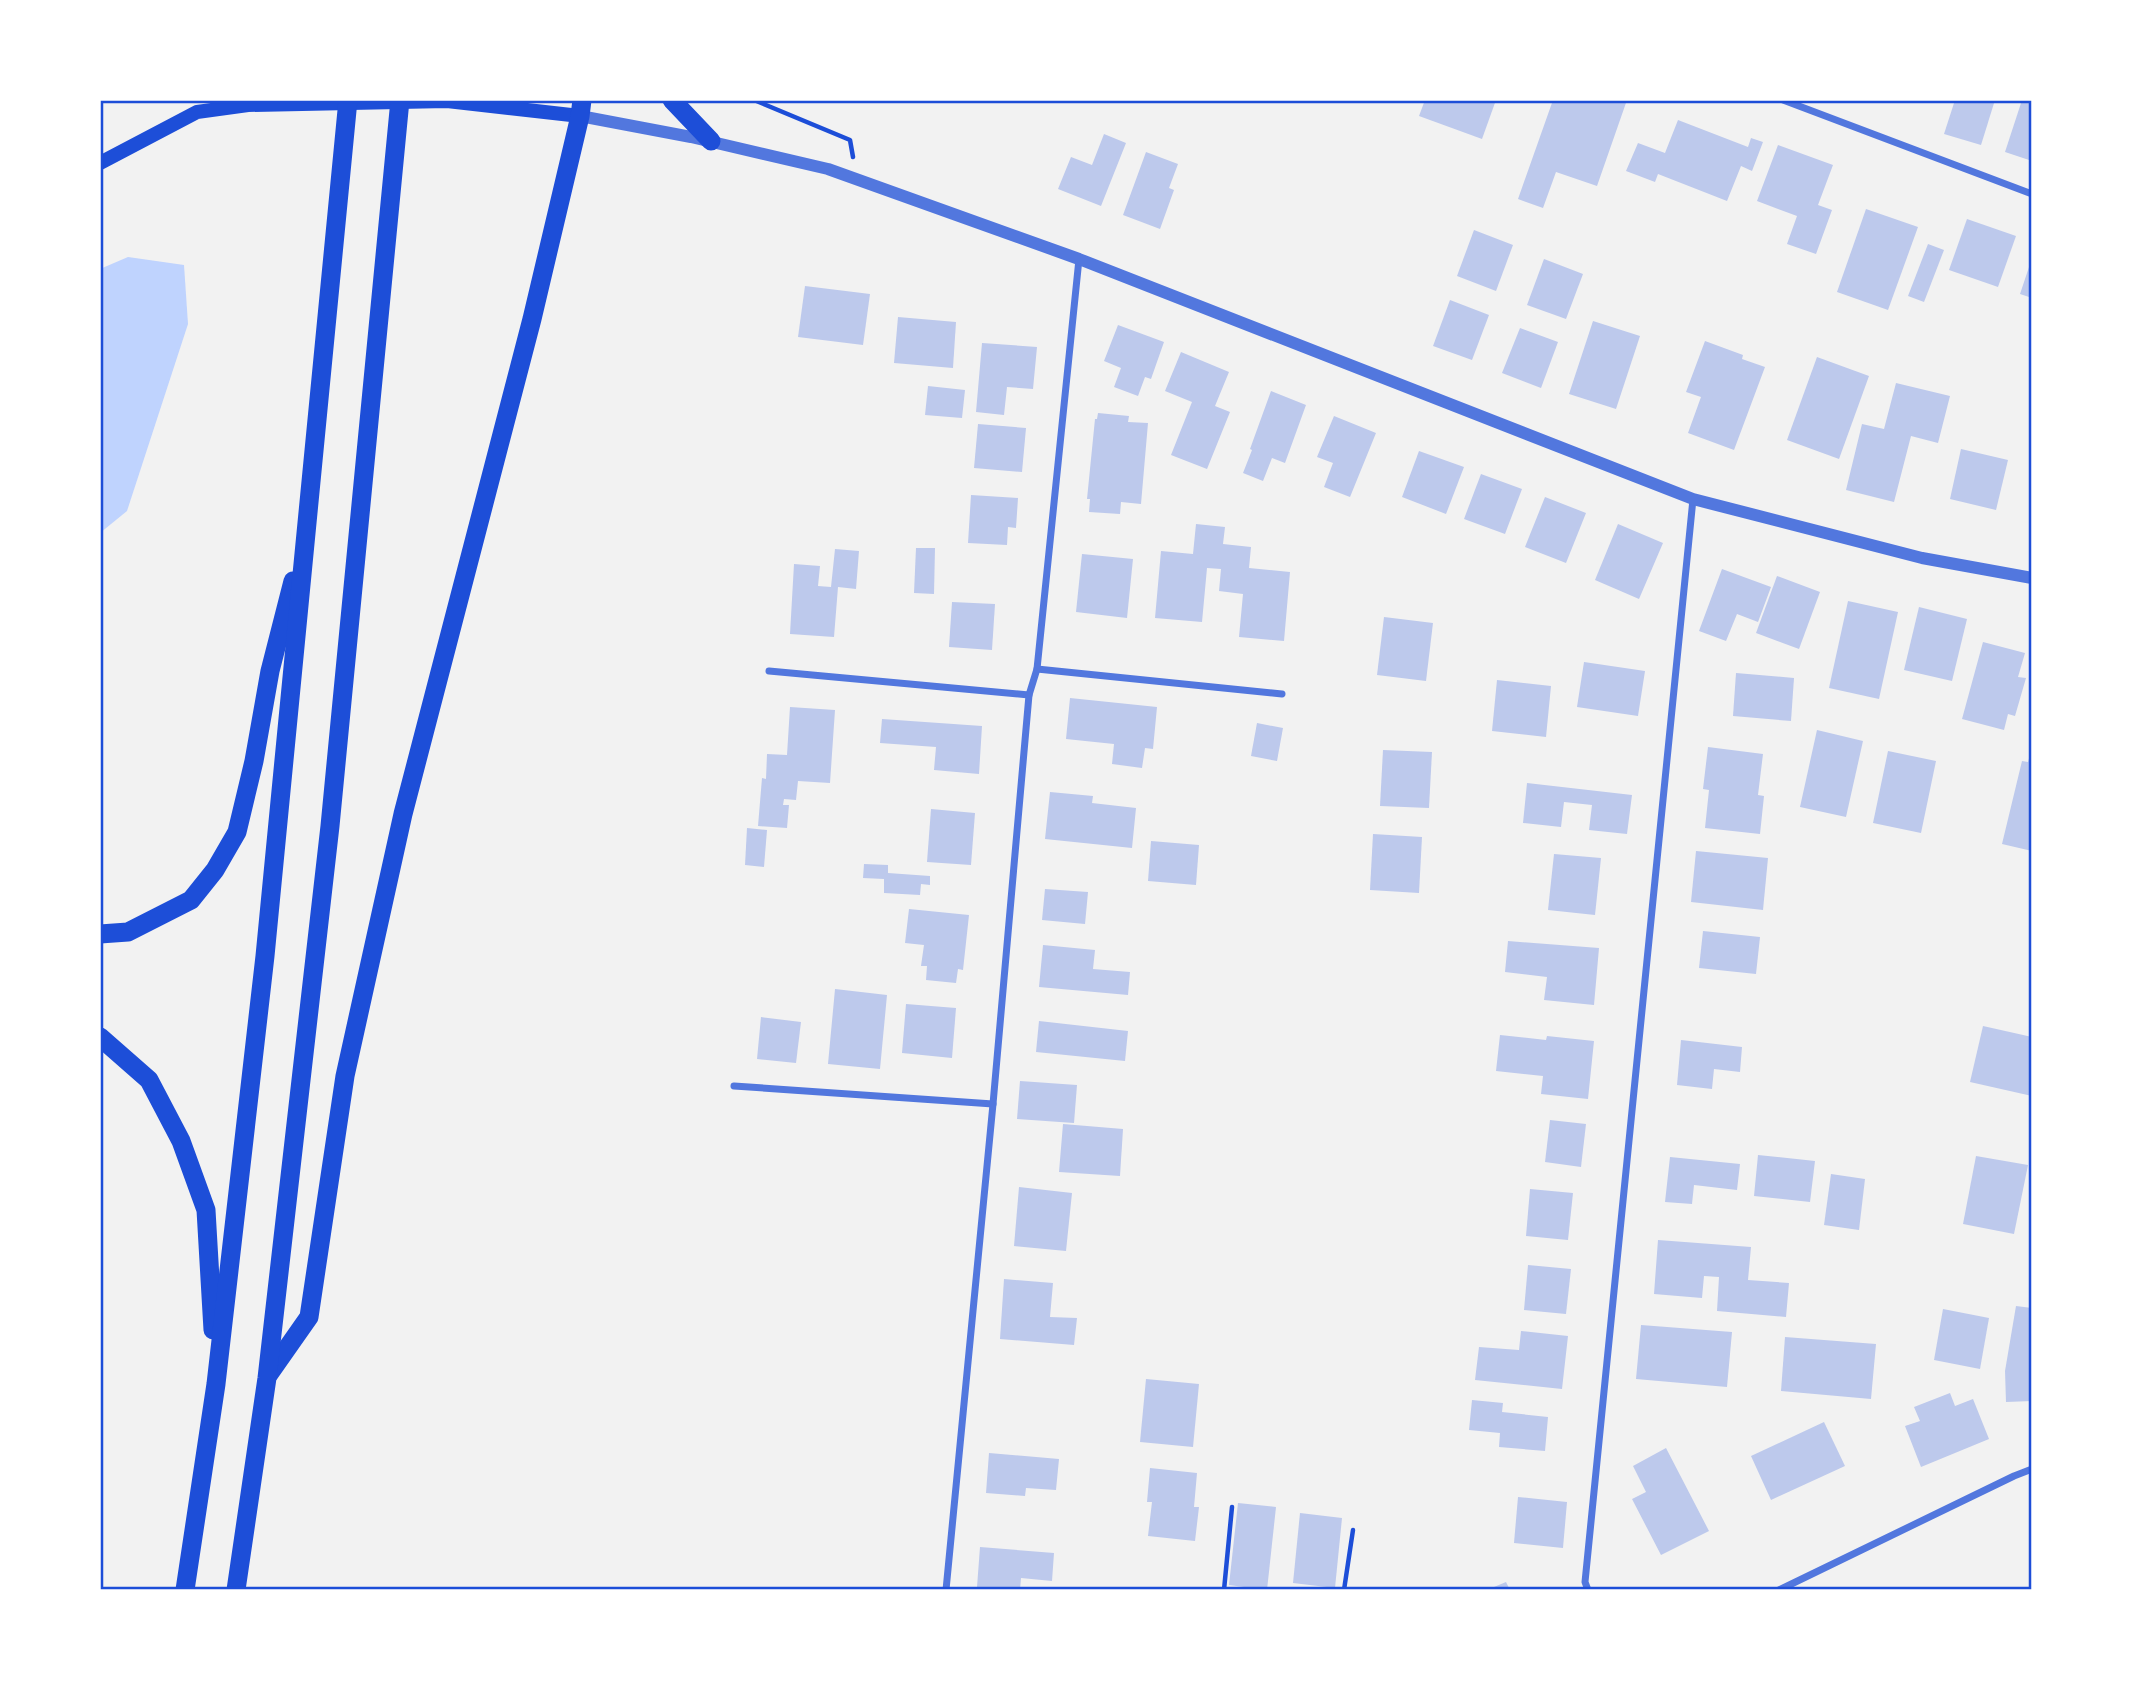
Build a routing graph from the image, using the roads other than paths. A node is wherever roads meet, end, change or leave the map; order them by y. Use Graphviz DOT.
graph roads {
  1 [pos="348,100"];
  2 [pos="400,100"];
  3 [pos="672,100"];
  4 [pos="1783,100"];
  5 [pos="581,108"];
  6 [pos="711,141"];
  7 [pos="100,163"];
  8 [pos="2032,194"];
  9 [pos="1079,259"];
  10 [pos="1693,499"];
  11 [pos="305,539"];
  12 [pos="2032,578"];
  13 [pos="1037,669"];
  14 [pos="769,671"];
  15 [pos="1282,694"];
  16 [pos="1029,695"];
  17 [pos="100,934"];
  18 [pos="100,1037"];
  19 [pos="734,1086"];
  20 [pos="993,1104"];
  21 [pos="267,1378"];
  22 [pos="216,1384"];
  23 [pos="2032,1469"];
  24 [pos="185,1590"];
  25 [pos="236,1590"];
  26 [pos="946,1590"];
  27 [pos="1588,1590"];
  28 [pos="1779,1590"];
  1 -- 11 [label="highway"];
  2 -- 21 [label="highway"];
  3 -- 6 [label="highway"];
  4 -- 8 [label="street"];
  5 -- 6 [label="street"];
  5 -- 7 [label="main road"];
  5 -- 21 [label="highway"];
  6 -- 9 [label="street"];
  9 -- 10 [label="street"];
  9 -- 13 [label="street"];
  10 -- 12 [label="street"];
  10 -- 27 [label="street"];
  11 -- 17 [label="highway"];
  11 -- 22 [label="highway"];
  13 -- 15 [label="street"];
  13 -- 16 [label="street"];
  14 -- 16 [label="street"];
  16 -- 20 [label="street"];
  18 -- 22 [label="highway"];
  19 -- 20 [label="street"];
  20 -- 26 [label="street"];
  21 -- 25 [label="highway"];
  22 -- 24 [label="highway"];
  23 -- 28 [label="street"];
}
